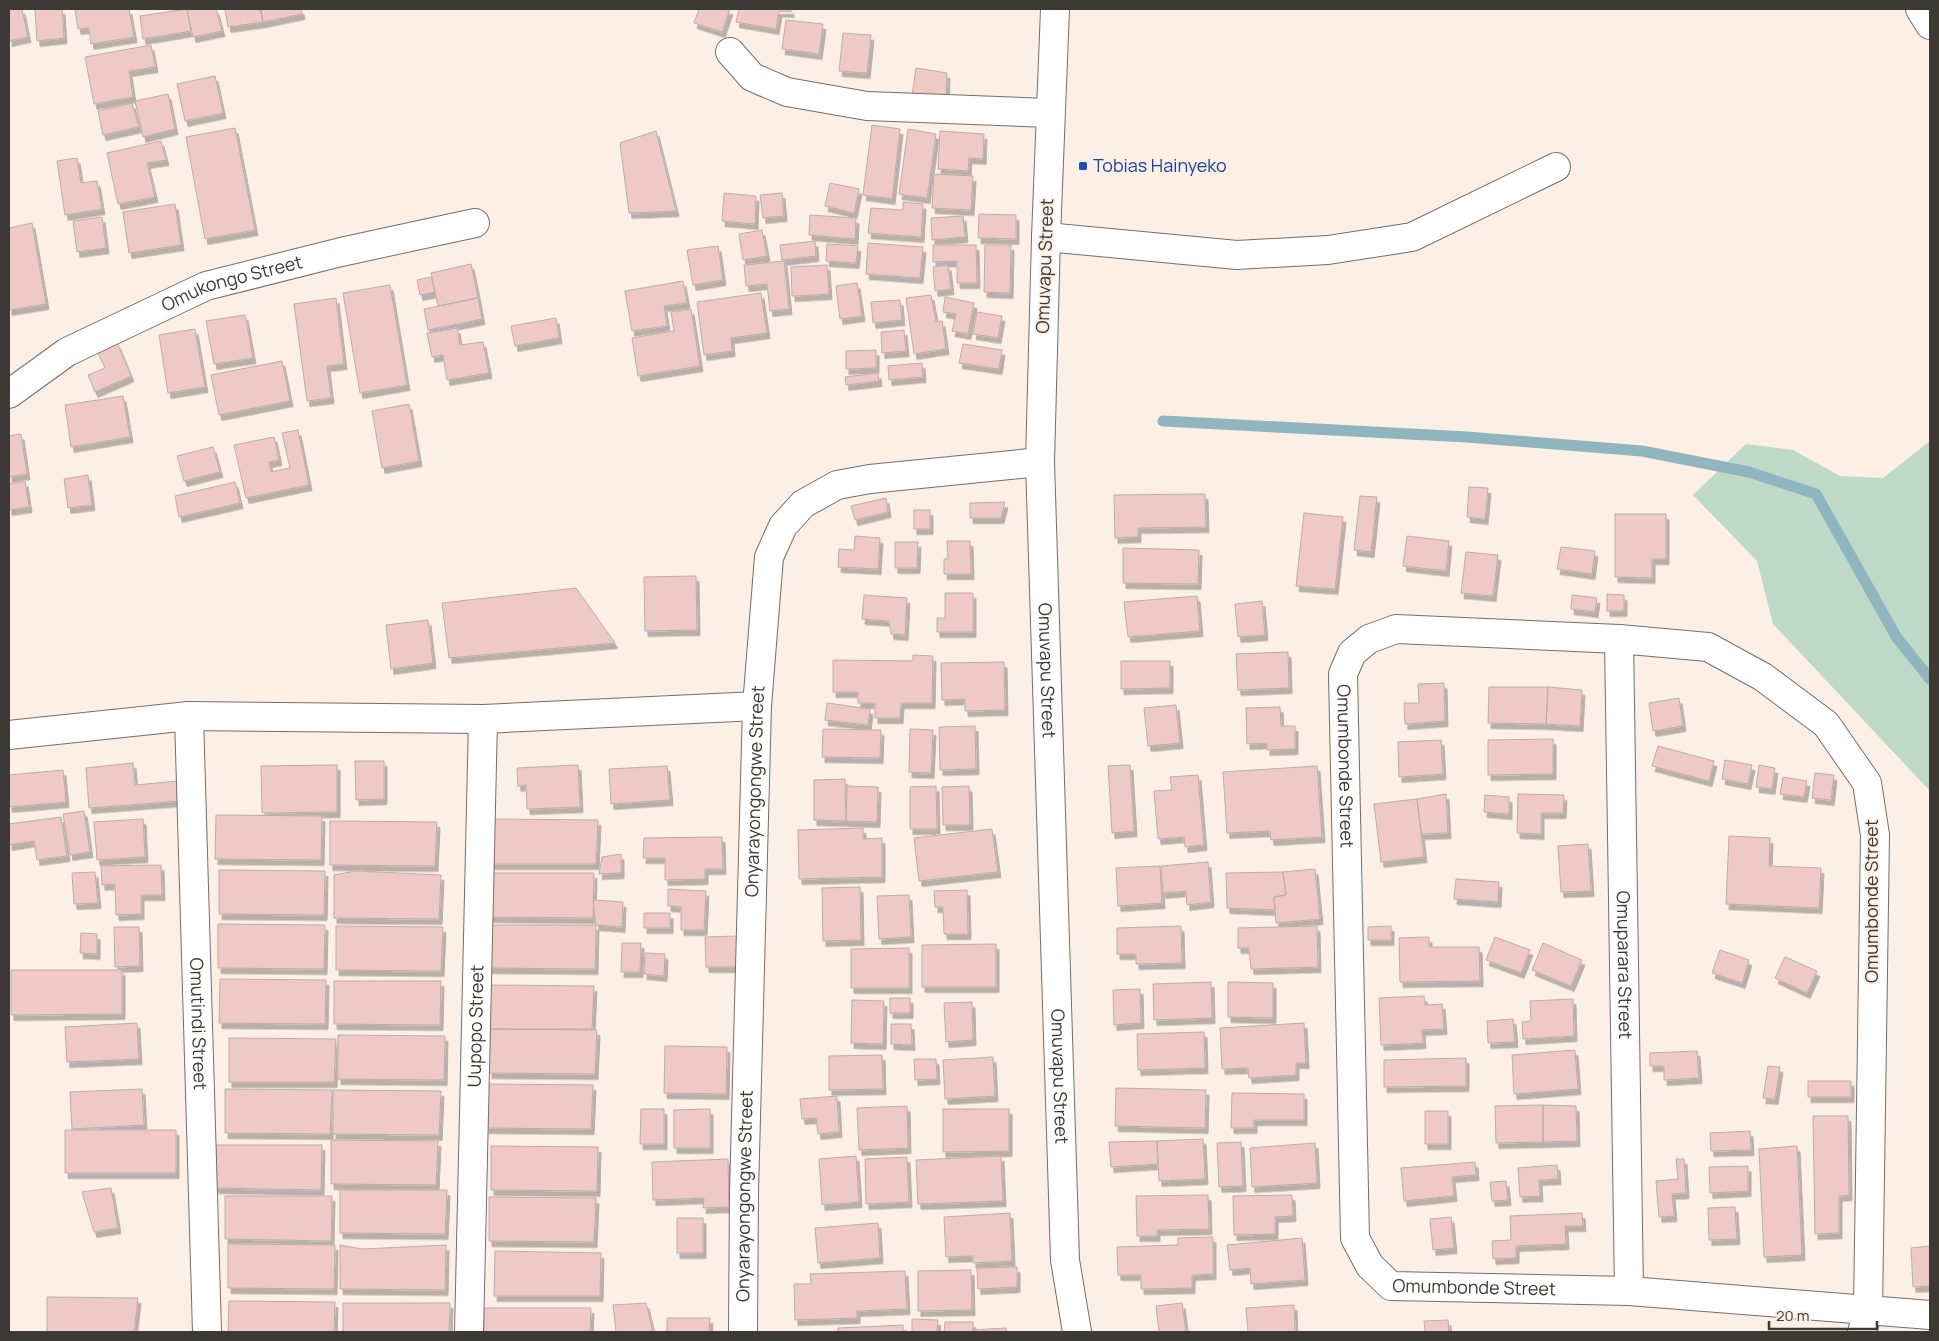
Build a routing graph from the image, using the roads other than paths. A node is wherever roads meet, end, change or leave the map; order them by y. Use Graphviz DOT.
graph roads {
  1 [pos="1055,9"];
  2 [pos="1920,9"];
  3 [pos="1930,25"];
  4 [pos="730,52"];
  5 [pos="1050,113"];
  6 [pos="1556,167"];
  7 [pos="476,223"];
  8 [pos="1046,237"];
  9 [pos="9,394"];
  10 [pos="1040,462"];
  11 [pos="1619,639"];
  12 [pos="757,706"];
  13 [pos="189,716"];
  14 [pos="483,719"];
  15 [pos="9,735"];
  16 [pos="1629,1291"];
  17 [pos="1930,1315"];
  18 [pos="1865,1321"];
  19 [pos="208,1332"];
  20 [pos="469,1332"];
  21 [pos="742,1332"];
  22 [pos="1077,1332"];
  1 -- 5 [label="street, Omuvapu Street"];
  2 -- 3 [label="street"];
  4 -- 5 [label="street"];
  5 -- 8 [label="street, Omuvapu Street"];
  6 -- 8 [label="street"];
  7 -- 9 [label="street, Omukongo Street"];
  8 -- 10 [label="street, Omuvapu Street"];
  10 -- 12 [label="street, Onyarayongongwe Street"];
  10 -- 22 [label="street, Omuvapu Street"];
  11 -- 16 [label="street, Omuparara Street"];
  11 -- 16 [label="street, Omumbonde Street"];
  11 -- 18 [label="street, Omumbonde Street"];
  12 -- 14 [label="street"];
  12 -- 21 [label="street, Onyarayongongwe Street"];
  13 -- 14 [label="street"];
  13 -- 15 [label="street"];
  13 -- 19 [label="street, Omutindi Street"];
  14 -- 20 [label="street, Uupopo Street"];
  16 -- 18 [label="street, Omumbonde Street"];
  17 -- 18 [label="street"];
}
